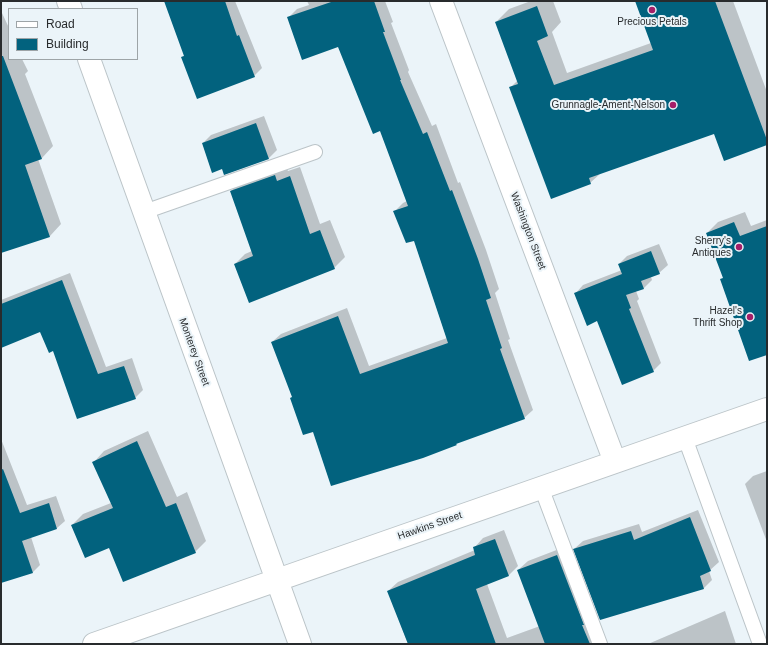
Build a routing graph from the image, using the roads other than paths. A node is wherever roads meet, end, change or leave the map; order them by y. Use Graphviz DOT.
graph roads {
  1 [pos="441,1"];
  2 [pos="89,60"];
  3 [pos="315,152"];
  4 [pos="144,212"];
  5 [pos="767,409"];
  6 [pos="685,438"];
  7 [pos="615,462"];
  8 [pos="542,487"];
  9 [pos="277,580"];
  10 [pos="94,644"];
  11 [pos="300,644"];
  12 [pos="600,644"];
  13 [pos="760,644"];
  1 -- 7 [label="street, Washington Street"];
  2 -- 4 [label="street, Monterey Street"];
  3 -- 4 [label="lane"];
  4 -- 9 [label="street, Monterey Street"];
  5 -- 6 [label="street, Hawkins Street"];
  6 -- 7 [label="street, Hawkins Street"];
  6 -- 13 [label="lane"];
  7 -- 8 [label="street, Hawkins Street"];
  8 -- 9 [label="street, Hawkins Street"];
  8 -- 12 [label="lane"];
  9 -- 10 [label="street, Hawkins Street"];
  9 -- 11 [label="street, Monterey Street"];
}
